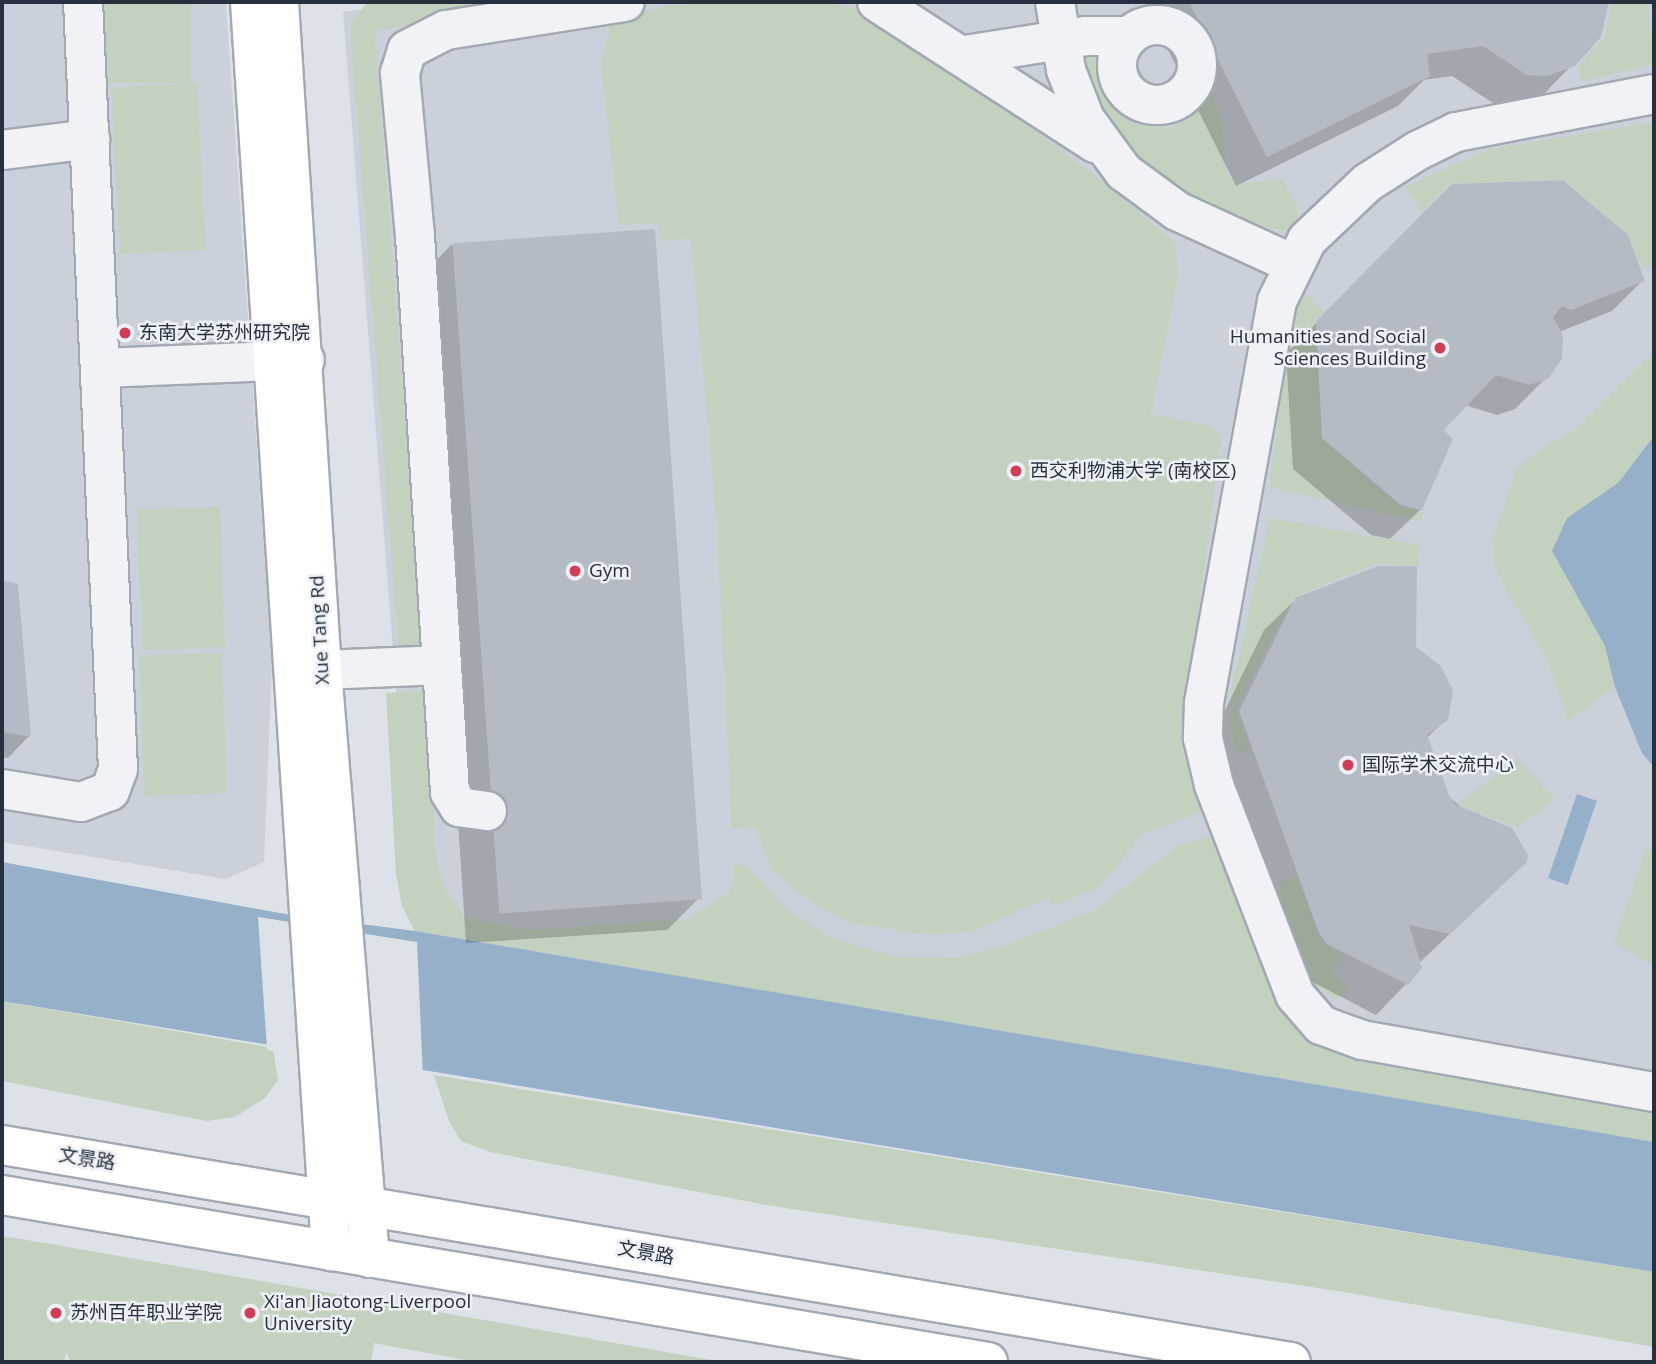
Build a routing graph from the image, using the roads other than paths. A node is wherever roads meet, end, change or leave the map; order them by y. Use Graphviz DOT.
graph roads {
  1 [pos="83,2"];
  2 [pos="250,2"];
  3 [pos="279,2"];
  4 [pos="625,2"];
  5 [pos="877,2"];
  6 [pos="1055,2"];
  7 [pos="1128,36"];
  8 [pos="1061,40"];
  9 [pos="965,55"];
  10 [pos="1654,94"];
  11 [pos="90,139"];
  12 [pos="2,150"];
  13 [pos="1111,155"];
  14 [pos="1293,264"];
  15 [pos="289,361"];
  16 [pos="103,368"];
  17 [pos="442,665"];
  18 [pos="322,670"];
  19 [pos="2,789"];
  20 [pos="487,811"];
  21 [pos="324,908"];
  22 [pos="338,1071"];
  23 [pos="1654,1092"];
  24 [pos="2,1145"];
  25 [pos="2,1195"];
  26 [pos="327,1199"];
  27 [pos="366,1205"];
  28 [pos="331,1251"];
  29 [pos="370,1258"];
  30 [pos="988,1362"];
  31 [pos="1291,1362"];
  1 -- 11 [label="lane"];
  2 -- 15 [label="main road, Xue Tang Rd"];
  3 -- 15 [label="main road, Xue Tang Rd"];
  4 -- 17 [label="lane"];
  5 -- 9 [label="lane"];
  6 -- 8 [label="lane"];
  7 -- 8 [label="lane"];
  8 -- 9 [label="lane"];
  8 -- 13 [label="lane"];
  9 -- 13 [label="lane"];
  10 -- 14 [label="lane"];
  11 -- 12 [label="lane"];
  11 -- 16 [label="lane"];
  13 -- 14 [label="lane"];
  14 -- 23 [label="lane"];
  15 -- 16 [label="lane"];
  15 -- 18 [label="main road, Xue Tang Rd"];
  15 -- 21 [label="main road, Xue Tang Rd"];
  16 -- 19 [label="lane"];
  17 -- 18 [label="lane"];
  17 -- 20 [label="lane"];
  18 -- 21 [label="main road, Xue Tang Rd"];
  21 -- 22 [label="main road, Xue Tang Rd"];
  22 -- 26 [label="main road, Xue Tang Rd"];
  22 -- 27 [label="main road, Xue Tang Rd"];
  24 -- 26 [label="main road, 文景路"];
  25 -- 28 [label="main road"];
  26 -- 27 [label="main road, 文景路"];
  26 -- 28 [label="main road, Xue Tang Rd"];
  27 -- 29 [label="main road, Xue Tang Rd"];
  27 -- 31 [label="main road, 文景路"];
  28 -- 29 [label="main road"];
  29 -- 30 [label="main road"];
}
